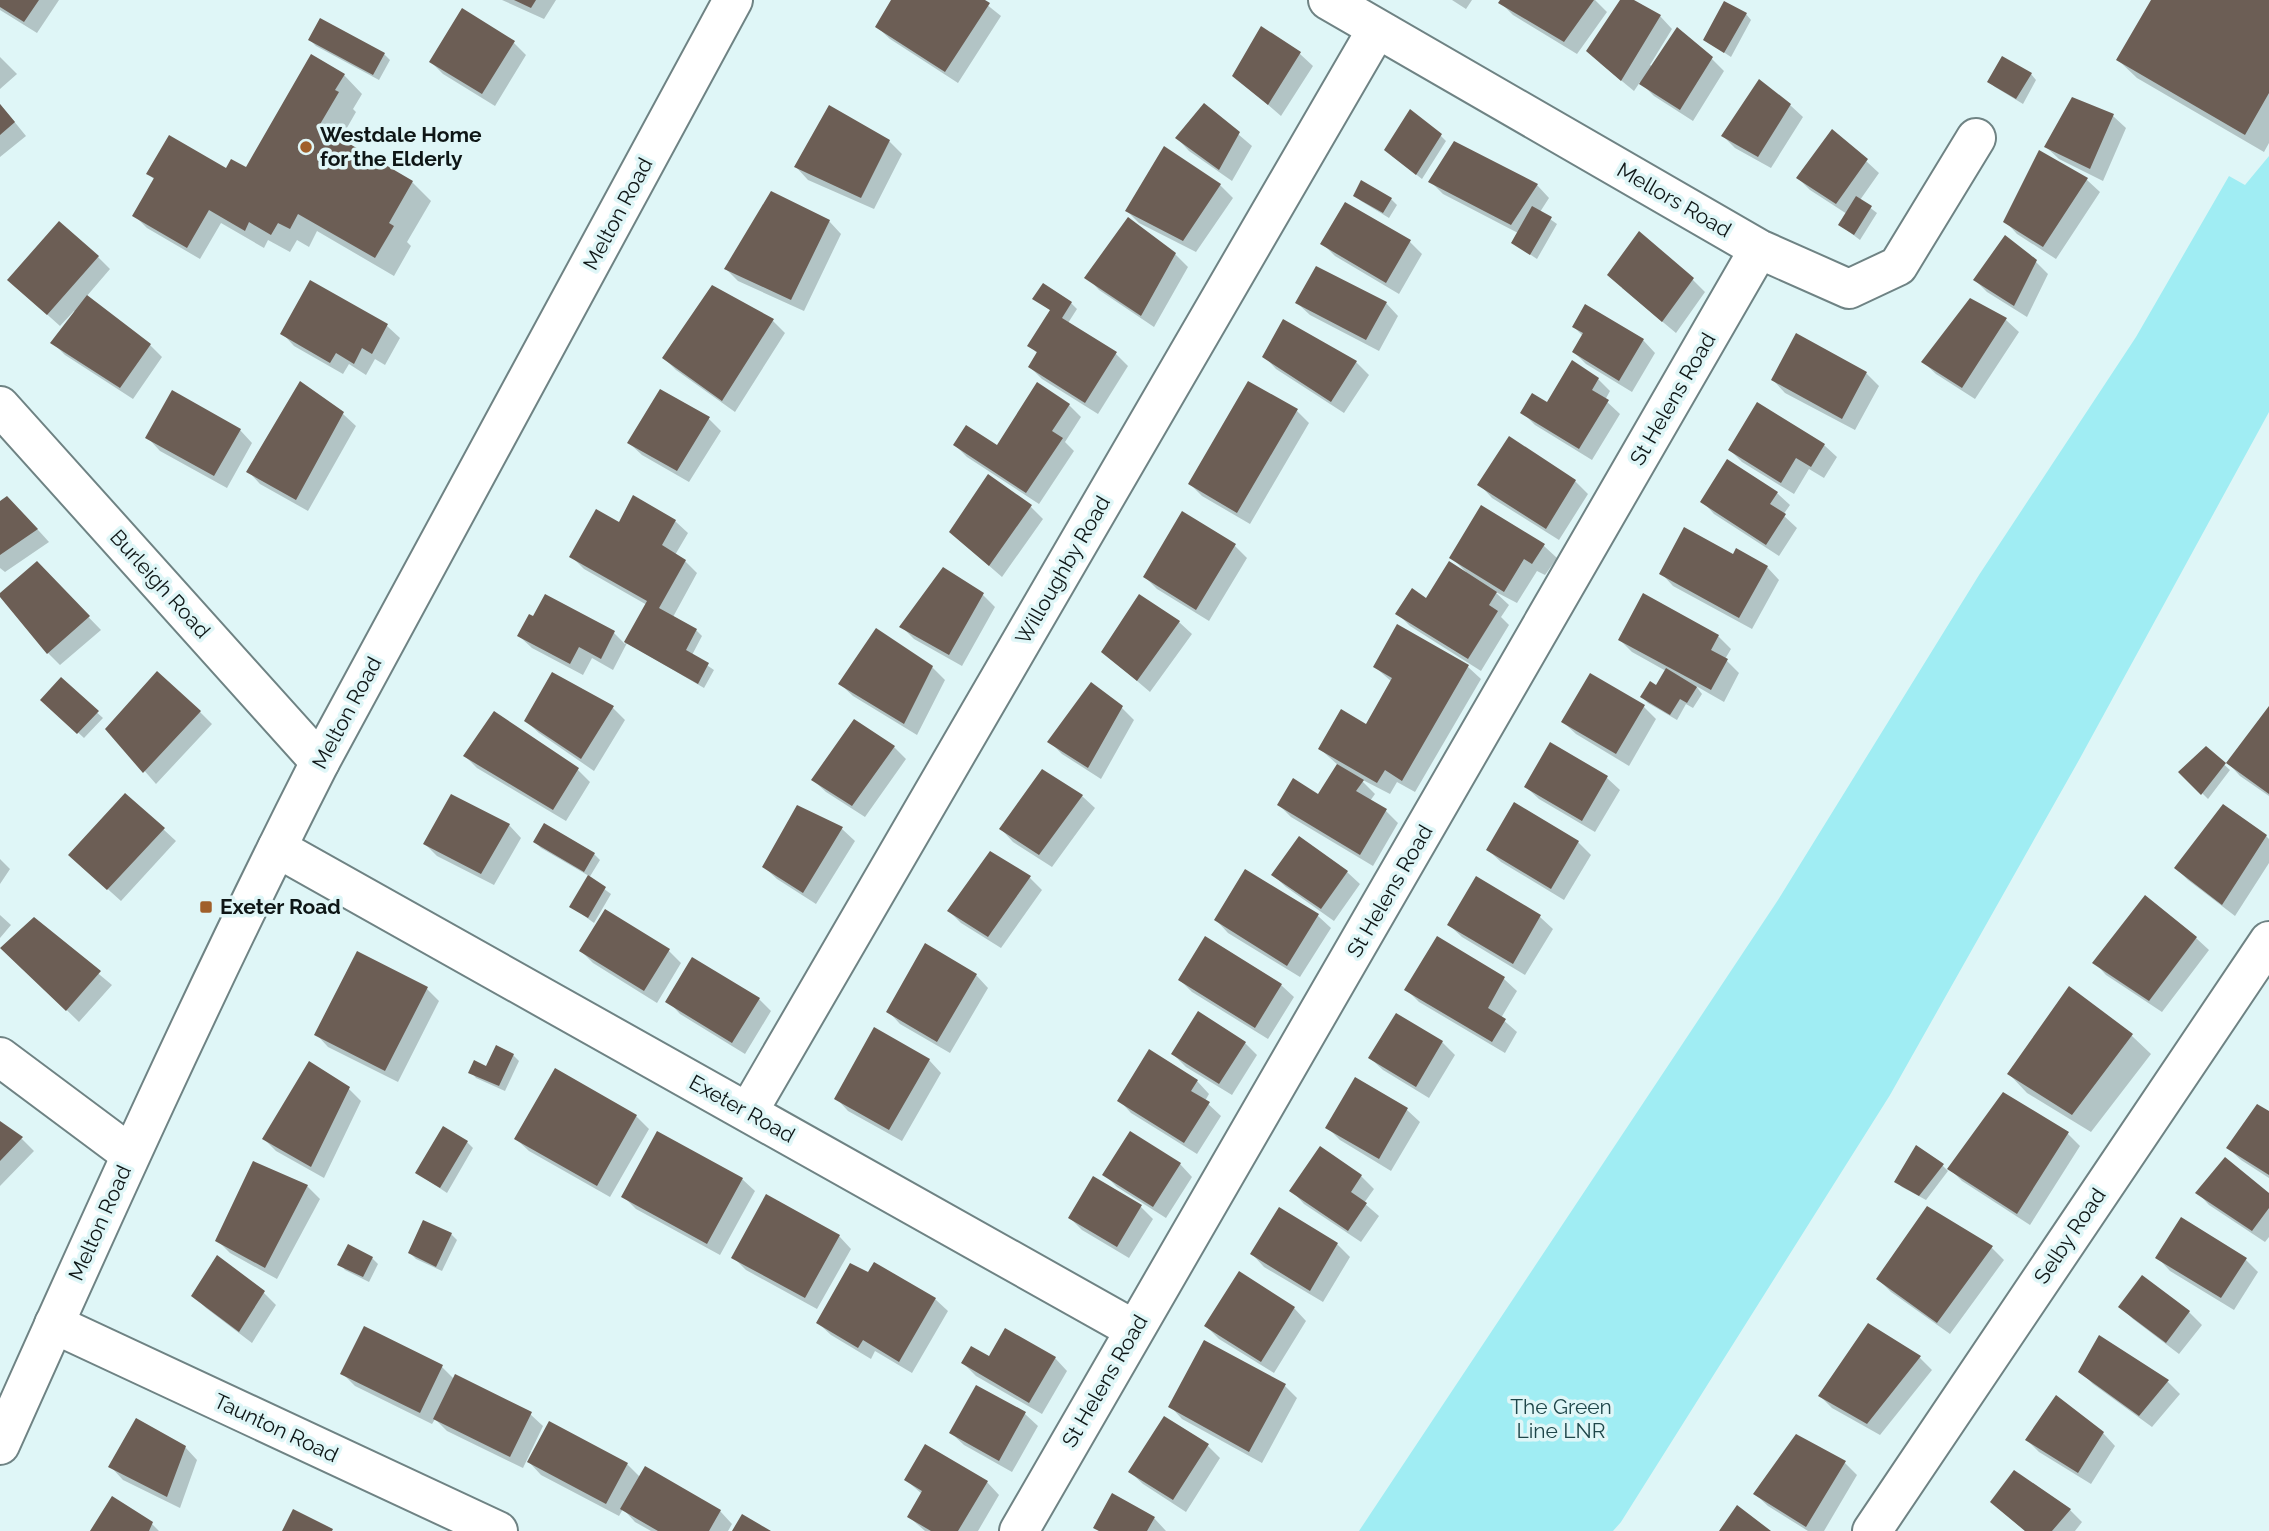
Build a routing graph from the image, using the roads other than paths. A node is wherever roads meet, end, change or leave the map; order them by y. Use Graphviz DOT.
graph roads {
  1 [pos="733,0"];
  2 [pos="1328,0"];
  3 [pos="1377,29"];
  4 [pos="1976,138"];
  5 [pos="1759,249"];
  6 [pos="0,405"];
  7 [pos="320,762"];
  8 [pos="276,848"];
  9 [pos="2269,941"];
  10 [pos="0,1057"];
  11 [pos="748,1112"];
  12 [pos="130,1154"];
  13 [pos="54,1324"];
  14 [pos="1135,1330"];
  15 [pos="0,1445"];
  16 [pos="498,1531"];
  17 [pos="1018,1531"];
  18 [pos="1872,1531"];
  1 -- 7 [label="street, Melton Road"];
  2 -- 3 [label="street, Mellors Road"];
  3 -- 5 [label="street, Mellors Road"];
  3 -- 11 [label="street, Willoughby Road"];
  4 -- 5 [label="street, Mellors Road"];
  5 -- 14 [label="street, St Helens Road"];
  6 -- 7 [label="street, Burleigh Road"];
  7 -- 8 [label="street, Melton Road"];
  8 -- 11 [label="street, Exeter Road"];
  8 -- 12 [label="street, Melton Road"];
  9 -- 18 [label="street, Selby Road"];
  10 -- 12 [label="street"];
  11 -- 14 [label="street, Exeter Road"];
  12 -- 13 [label="street, Melton Road"];
  13 -- 15 [label="street, Melton Road"];
  13 -- 16 [label="street, Taunton Road"];
  14 -- 17 [label="street, St Helens Road"];
}
